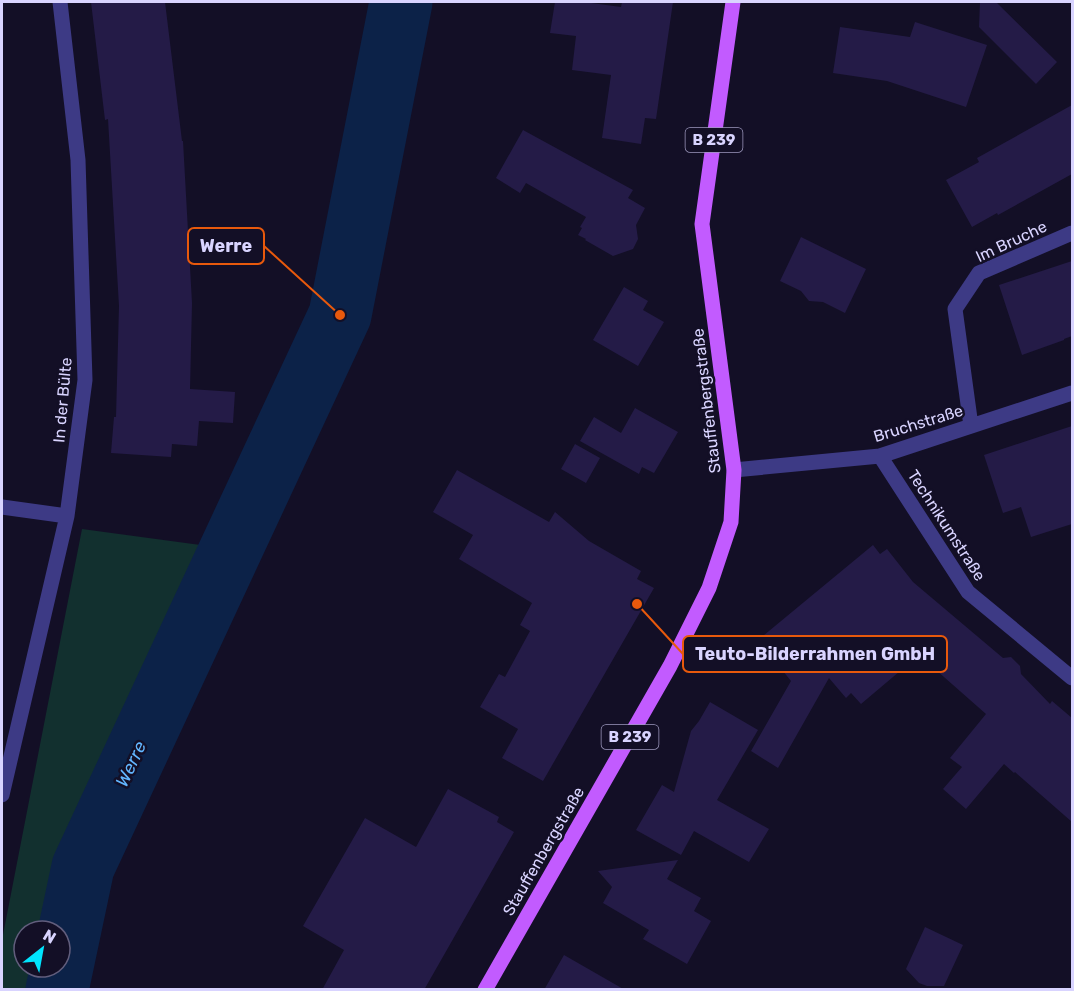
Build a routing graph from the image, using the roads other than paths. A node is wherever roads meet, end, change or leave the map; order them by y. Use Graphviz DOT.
graph roads {
  1 [pos="60,2"];
  2 [pos="733,2"];
  3 [pos="1072,233"];
  4 [pos="1072,393"];
  5 [pos="971,426"];
  6 [pos="880,456"];
  7 [pos="734,470"];
  8 [pos="2,507"];
  9 [pos="68,516"];
  10 [pos="1072,678"];
  11 [pos="2,795"];
  12 [pos="485,990"];
  1 -- 9 [label="street, In der Bülte"];
  2 -- 7 [label="main road, Stauffenbergstraße / B 239"];
  3 -- 5 [label="street, Im Bruche"];
  4 -- 5 [label="street, Bruchstraße"];
  5 -- 6 [label="street, Bruchstraße"];
  6 -- 7 [label="street, Bruchstraße"];
  6 -- 10 [label="street, Technikumstraße"];
  7 -- 12 [label="main road, Stauffenbergstraße / B 239"];
  8 -- 9 [label="street"];
  9 -- 11 [label="street, In der Bülte"];
}
